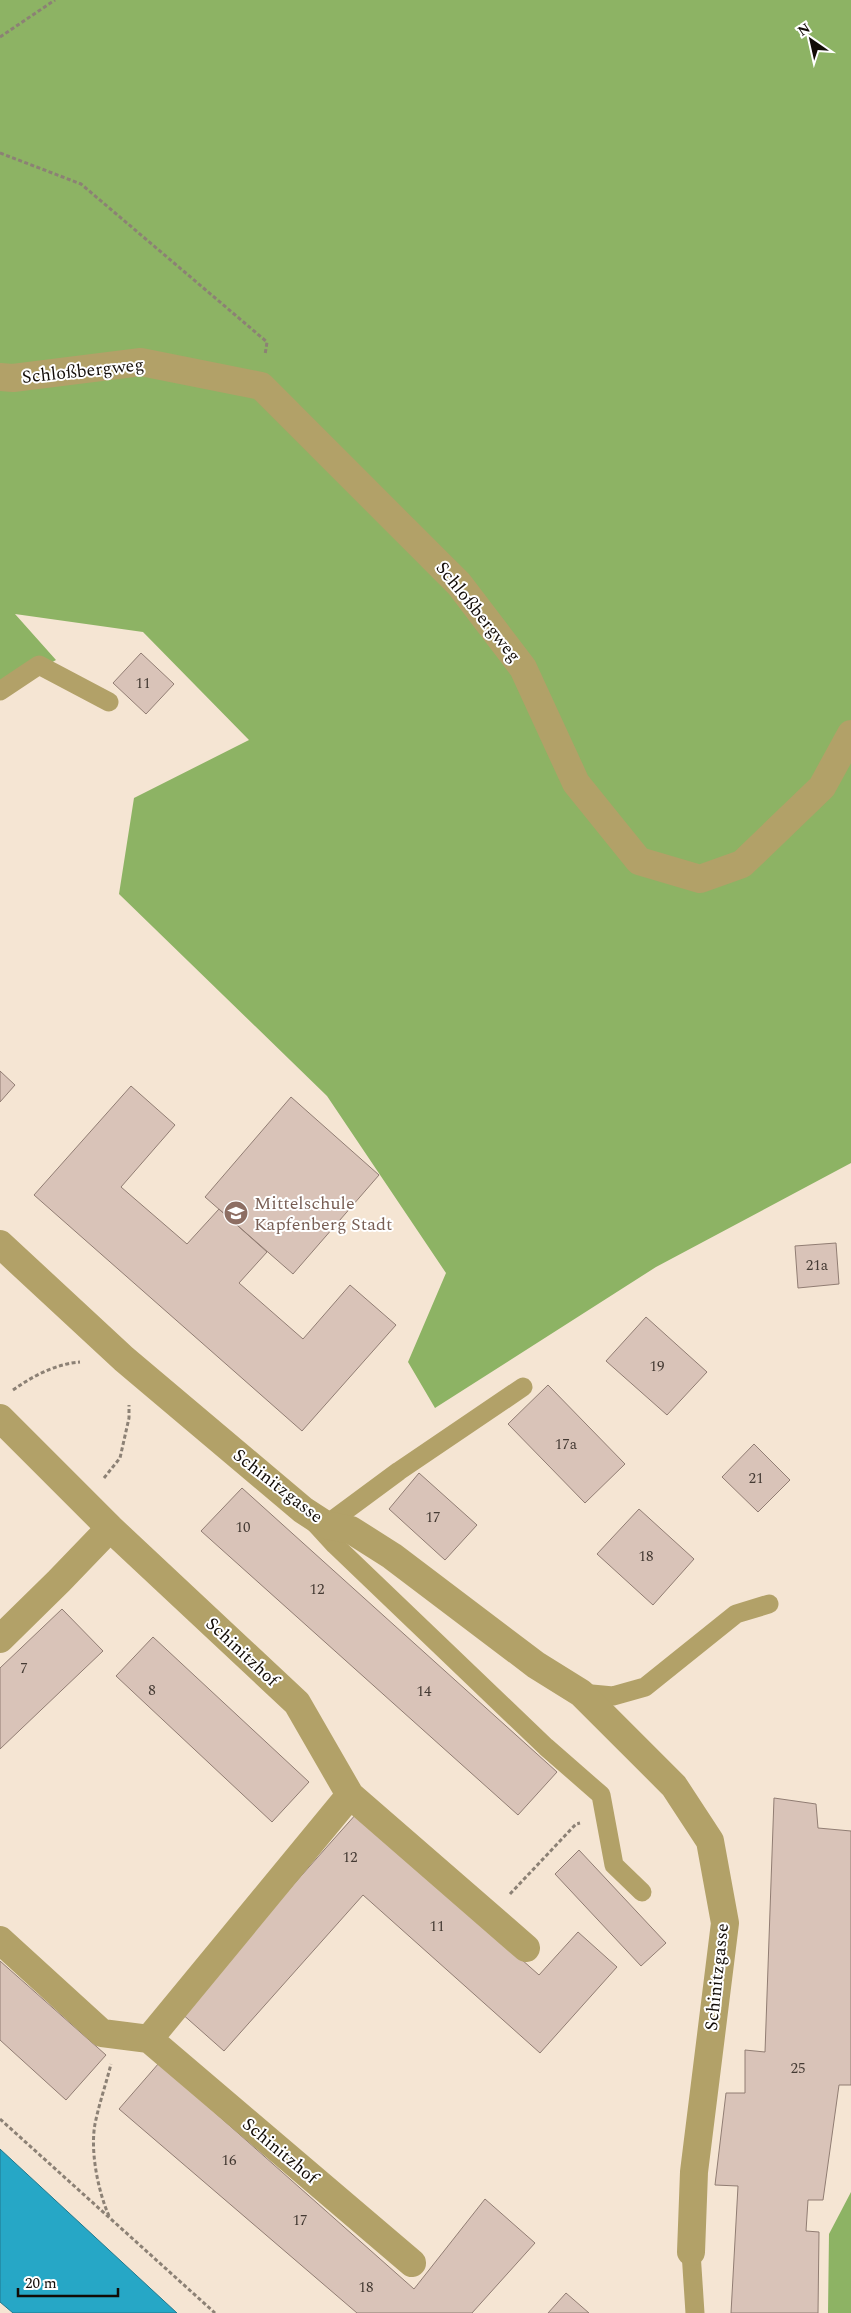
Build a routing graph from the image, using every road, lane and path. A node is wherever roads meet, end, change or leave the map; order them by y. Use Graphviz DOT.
graph roads {
  1 [pos="55,0"];
  2 [pos="0,36"];
  3 [pos="0,154"];
  4 [pos="0,378"];
  5 [pos="261,386"];
  6 [pos="0,691"];
  7 [pos="109,702"];
  8 [pos="851,734"];
  9 [pos="0,1244"];
  10 [pos="66,1364"];
  11 [pos="523,1387"];
  12 [pos="8,1392"];
  13 [pos="0,1418"];
  14 [pos="128,1418"];
  15 [pos="103,1480"];
  16 [pos="303,1510"];
  17 [pos="326,1525"];
  18 [pos="110,1528"];
  19 [pos="769,1604"];
  20 [pos="0,1639"];
  21 [pos="581,1693"];
  22 [pos="350,1795"];
  23 [pos="605,1818"];
  24 [pos="642,1892"];
  25 [pos="490,1916"];
  26 [pos="0,1940"];
  27 [pos="526,1948"];
  28 [pos="102,2033"];
  29 [pos="149,2039"];
  30 [pos="0,2119"];
  31 [pos="110,2218"];
  32 [pos="691,2252"];
  33 [pos="412,2263"];
  34 [pos="215,2313"];
  35 [pos="695,2313"];
  1 -- 2 [label="path"];
  3 -- 5 [label="path"];
  4 -- 5 [label="street, Schloßbergweg"];
  5 -- 8 [label="street, Schloßbergweg"];
  6 -- 7 [label="lane"];
  9 -- 16 [label="street, Schinitzgasse"];
  10 -- 12 [label="path"];
  11 -- 17 [label="lane"];
  13 -- 18 [label="street, Schinitzhof"];
  14 -- 15 [label="path"];
  16 -- 17 [label="street, Schinitzgasse"];
  16 -- 23 [label="lane"];
  17 -- 21 [label="street, Schinitzgasse"];
  18 -- 20 [label="street"];
  18 -- 22 [label="street, Schinitzhof"];
  19 -- 21 [label="lane, Schinitzgasse"];
  21 -- 32 [label="street, Schinitzgasse"];
  22 -- 25 [label="street, Schinitzhof"];
  22 -- 29 [label="street"];
  23 -- 24 [label="lane"];
  23 -- 25 [label="path"];
  25 -- 27 [label="street, Schinitzhof"];
  26 -- 28 [label="street"];
  28 -- 29 [label="street"];
  28 -- 31 [label="path"];
  29 -- 33 [label="street, Schinitzhof"];
  30 -- 31 [label="path"];
  31 -- 34 [label="path"];
  32 -- 35 [label="lane"];
}
